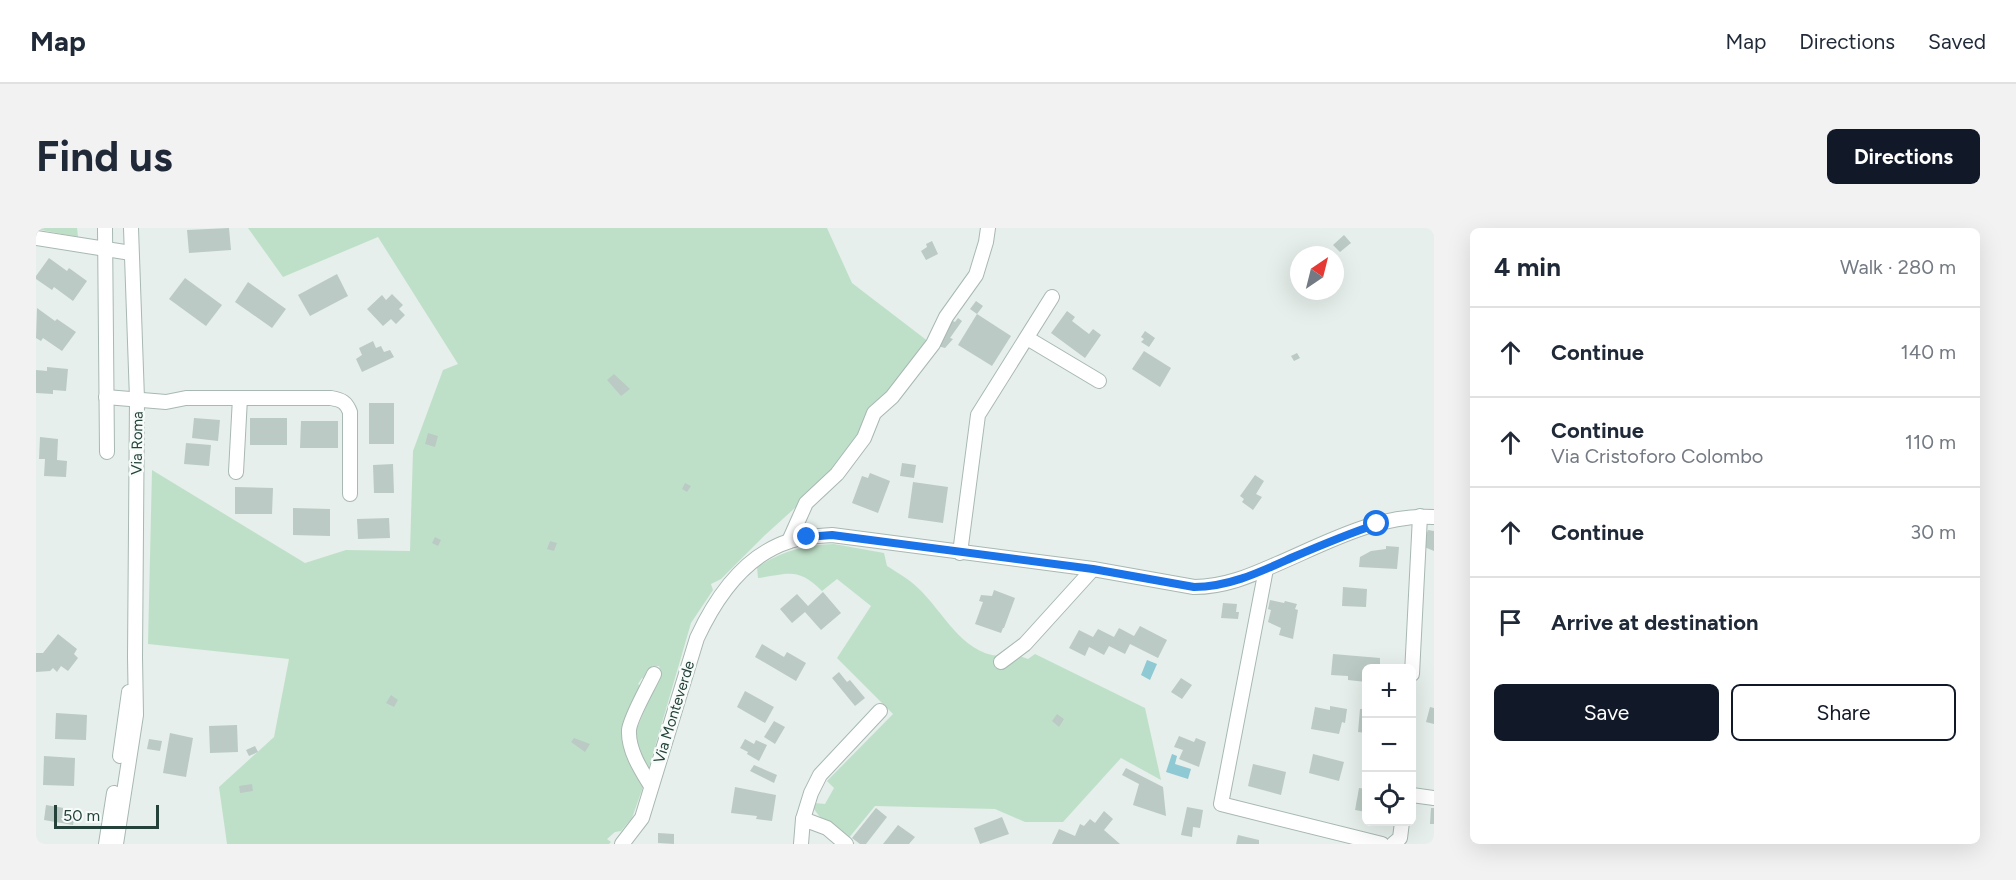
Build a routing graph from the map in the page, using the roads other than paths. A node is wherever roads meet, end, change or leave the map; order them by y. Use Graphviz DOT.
graph roads {
  1 [pos="105,228"];
  2 [pos="131,228"];
  3 [pos="988,228"];
  4 [pos="36,238"];
  5 [pos="105,250"];
  6 [pos="131,254"];
  7 [pos="1052,297"];
  8 [pos="1027,338"];
  9 [pos="1100,381"];
  10 [pos="106,396"];
  11 [pos="240,398"];
  12 [pos="137,399"];
  13 [pos="107,452"];
  14 [pos="236,472"];
  15 [pos="350,494"];
  16 [pos="1427,516"];
  17 [pos="789,541"];
  18 [pos="960,553"];
  19 [pos="1093,569"];
  20 [pos="1266,569"];
  21 [pos="135,657"];
  22 [pos="1000,662"];
  23 [pos="1413,664"];
  24 [pos="654,674"];
  25 [pos="880,711"];
  26 [pos="651,786"];
  27 [pos="1416,796"];
  28 [pos="1434,798"];
  29 [pos="803,819"];
  30 [pos="1402,826"];
  31 [pos="106,844"];
  32 [pos="116,844"];
  33 [pos="622,844"];
  34 [pos="801,844"];
  35 [pos="846,844"];
  36 [pos="1382,844"];
  37 [pos="1393,844"];
  1 -- 5 [label="street"];
  2 -- 6 [label="street, Via Roma"];
  3 -- 17 [label="street"];
  4 -- 5 [label="street"];
  5 -- 6 [label="street"];
  5 -- 10 [label="street"];
  6 -- 12 [label="street, Via Roma"];
  7 -- 8 [label="street"];
  8 -- 9 [label="street"];
  8 -- 18 [label="street"];
  10 -- 12 [label="street"];
  10 -- 13 [label="street"];
  11 -- 12 [label="street"];
  11 -- 14 [label="street"];
  11 -- 15 [label="street"];
  12 -- 21 [label="street, Via Roma"];
  16 -- 20 [label="street, Via Monteverde"];
  16 -- 23 [label="street"];
  17 -- 18 [label="street, Via Monteverde"];
  17 -- 26 [label="street, Via Monteverde"];
  18 -- 19 [label="street, Via Monteverde"];
  19 -- 20 [label="street, Via Monteverde"];
  19 -- 22 [label="street"];
  20 -- 36 [label="street"];
  21 -- 31 [label="street, Via Roma"];
  21 -- 32 [label="street, Via Roma"];
  24 -- 26 [label="street"];
  25 -- 29 [label="street"];
  26 -- 33 [label="street, Via Monteverde"];
  27 -- 28 [label="street"];
  29 -- 34 [label="street"];
  29 -- 35 [label="street"];
  30 -- 37 [label="street"];
}
